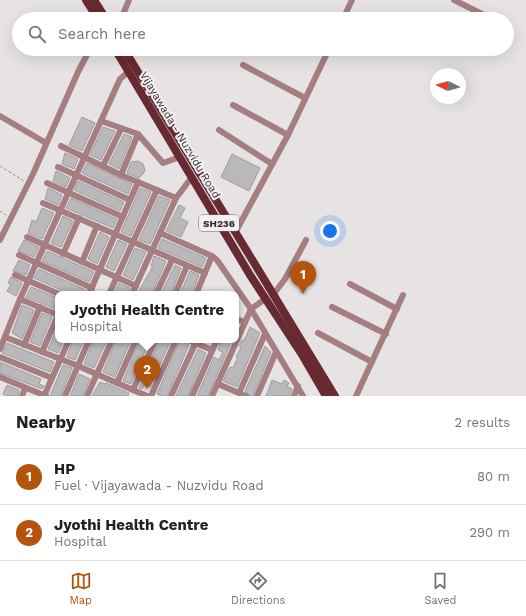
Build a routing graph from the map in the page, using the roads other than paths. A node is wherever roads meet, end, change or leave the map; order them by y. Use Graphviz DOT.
graph roads {
  1 [pos="86,0"];
  2 [pos="94,0"];
  3 [pos="129,0"];
  4 [pos="352,0"];
  5 [pos="454,0"];
  6 [pos="94,12"];
  7 [pos="102,12"];
  8 [pos="124,12"];
  9 [pos="346,12"];
  10 [pos="478,12"];
  11 [pos="86,56"];
  12 [pos="119,56"];
  13 [pos="128,56"];
  14 [pos="326,56"];
  15 [pos="243,65"];
  16 [pos="129,72"];
  17 [pos="305,98"];
  18 [pos="233,105"];
  19 [pos="0,116"];
  20 [pos="101,121"];
  21 [pos="121,128"];
  22 [pos="219,130"];
  23 [pos="138,134"];
  24 [pos="288,135"];
  25 [pos="46,143"];
  26 [pos="61,146"];
  27 [pos="84,158"];
  28 [pos="178,158"];
  29 [pos="272,164"];
  30 [pos="103,166"];
  31 [pos="58,167"];
  32 [pos="76,174"];
  33 [pos="121,175"];
  34 [pos="190,180"];
  35 [pos="138,182"];
  36 [pos="48,183"];
  37 [pos="156,190"];
  38 [pos="68,193"];
  39 [pos="176,198"];
  40 [pos="130,200"];
  41 [pos="43,203"];
  42 [pos="60,210"];
  43 [pos="123,217"];
  44 [pos="79,218"];
  45 [pos="97,226"];
  46 [pos="160,233"];
  47 [pos="235,233"];
  48 [pos="116,234"];
  49 [pos="27,238"];
  50 [pos="0,240"];
  51 [pos="306,240"];
  52 [pos="134,242"];
  53 [pos="44,246"];
  54 [pos="151,251"];
  55 [pos="63,254"];
  56 [pos="19,255"];
  57 [pos="212,256"];
  58 [pos="172,260"];
  59 [pos="82,262"];
  60 [pos="36,263"];
  61 [pos="187,266"];
  62 [pos="100,270"];
  63 [pos="205,273"];
  64 [pos="15,276"];
  65 [pos="116,278"];
  66 [pos="28,281"];
  67 [pos="350,284"];
  68 [pos="136,286"];
  69 [pos="92,288"];
  70 [pos="90,291"];
  71 [pos="110,291"];
  72 [pos="134,291"];
  73 [pos="157,291"];
  74 [pos="176,291"];
  75 [pos="197,291"];
  76 [pos="55,292"];
  77 [pos="273,295"];
  78 [pos="403,295"];
  79 [pos="20,299"];
  80 [pos="264,300"];
  81 [pos="40,307"];
  82 [pos="332,307"];
  83 [pos="253,308"];
  84 [pos="397,309"];
  85 [pos="55,314"];
  86 [pos="239,320"];
  87 [pos="55,322"];
  88 [pos="245,322"];
  89 [pos="318,333"];
  90 [pos="265,334"];
  91 [pos="386,334"];
  92 [pos="239,336"];
  93 [pos="5,337"];
  94 [pos="68,343"];
  95 [pos="88,343"];
  96 [pos="111,343"];
  97 [pos="135,343"];
  98 [pos="154,343"];
  99 [pos="175,343"];
  100 [pos="196,343"];
  101 [pos="198,343"];
  102 [pos="216,343"];
  103 [pos="236,343"];
  104 [pos="24,345"];
  105 [pos="0,349"];
  106 [pos="212,350"];
  107 [pos="42,352"];
  108 [pos="276,352"];
  109 [pos="0,357"];
  110 [pos="61,360"];
  111 [pos="372,362"];
  112 [pos="78,366"];
  113 [pos="97,374"];
  114 [pos="0,377"];
  115 [pos="52,378"];
  116 [pos="116,383"];
  117 [pos="218,384"];
  118 [pos="298,386"];
  119 [pos="25,388"];
  120 [pos="133,390"];
  121 [pos="239,393"];
  122 [pos="89,395"];
  123 [pos="22,396"];
  124 [pos="44,396"];
  125 [pos="64,396"];
  126 [pos="147,396"];
  127 [pos="151,396"];
  128 [pos="171,396"];
  129 [pos="192,396"];
  130 [pos="212,396"];
  131 [pos="246,396"];
  132 [pos="257,396"];
  133 [pos="294,396"];
  134 [pos="303,396"];
  135 [pos="326,396"];
  136 [pos="335,396"];
  137 [pos="356,396"];
  1 -- 6 [label="main road"];
  2 -- 7 [label="main road"];
  3 -- 8 [label="street"];
  4 -- 9 [label="street"];
  5 -- 10 [label="street"];
  11 -- 25 [label="street"];
  12 -- 16 [label="main road, Vijayawada - Nuzvidu Road / SH236"];
  13 -- 47 [label="main road, Vijayawada - Nuzvidu Road / SH236"];
  14 -- 17 [label="street"];
  15 -- 17 [label="street"];
  16 -- 20 [label="street"];
  16 -- 28 [label="main road, Vijayawada - Nuzvidu Road / SH236"];
  17 -- 24 [label="street"];
  18 -- 24 [label="street"];
  19 -- 25 [label="street"];
  20 -- 21 [label="street"];
  20 -- 27 [label="street"];
  21 -- 23 [label="street"];
  21 -- 30 [label="street"];
  22 -- 29 [label="street"];
  23 -- 28 [label="street"];
  23 -- 33 [label="street"];
  24 -- 29 [label="street"];
  25 -- 50 [label="street"];
  26 -- 27 [label="street"];
  27 -- 30 [label="street"];
  27 -- 32 [label="street"];
  28 -- 34 [label="main road, Vijayawada - Nuzvidu Road / SH236"];
  29 -- 47 [label="street"];
  30 -- 33 [label="street"];
  31 -- 32 [label="street"];
  32 -- 38 [label="street"];
  32 -- 40 [label="street"];
  33 -- 35 [label="street"];
  34 -- 39 [label="street"];
  34 -- 80 [label="main road, Vijayawada - Nuzvidu Road / SH236"];
  35 -- 37 [label="street"];
  35 -- 40 [label="street"];
  36 -- 38 [label="street"];
  37 -- 39 [label="street"];
  37 -- 52 [label="street"];
  38 -- 42 [label="street"];
  38 -- 43 [label="street"];
  39 -- 46 [label="street"];
  40 -- 43 [label="street"];
  41 -- 42 [label="street"];
  42 -- 44 [label="street"];
  42 -- 53 [label="street"];
  43 -- 48 [label="street"];
  44 -- 45 [label="street"];
  44 -- 55 [label="street"];
  45 -- 48 [label="street"];
  45 -- 59 [label="street"];
  46 -- 54 [label="street"];
  46 -- 57 [label="street"];
  47 -- 77 [label="main road, Vijayawada - Nuzvidu Road / SH236"];
  48 -- 52 [label="street"];
  48 -- 62 [label="street"];
  49 -- 53 [label="street"];
  51 -- 77 [label="street"];
  52 -- 54 [label="street"];
  52 -- 65 [label="street"];
  53 -- 55 [label="street"];
  53 -- 60 [label="street"];
  54 -- 58 [label="street"];
  54 -- 68 [label="street"];
  55 -- 59 [label="street"];
  56 -- 60 [label="street"];
  57 -- 63 [label="street"];
  57 -- 83 [label="street"];
  58 -- 61 [label="street"];
  58 -- 73 [label="street"];
  59 -- 62 [label="street"];
  60 -- 66 [label="street"];
  60 -- 69 [label="street"];
  61 -- 63 [label="street"];
  61 -- 74 [label="street"];
  62 -- 65 [label="street"];
  62 -- 69 [label="street"];
  63 -- 75 [label="street"];
  64 -- 66 [label="street"];
  65 -- 68 [label="street"];
  65 -- 71 [label="street"];
  66 -- 76 [label="street"];
  66 -- 79 [label="street"];
  67 -- 84 [label="street"];
  68 -- 72 [label="street"];
  69 -- 70 [label="street"];
  77 -- 136 [label="main road, Vijayawada - Nuzvidu Road / SH236"];
  78 -- 84 [label="street"];
  79 -- 81 [label="street"];
  79 -- 93 [label="street"];
  80 -- 83 [label="street"];
  80 -- 135 [label="main road, Vijayawada - Nuzvidu Road / SH236"];
  81 -- 85 [label="street"];
  81 -- 104 [label="street"];
  82 -- 91 [label="street"];
  83 -- 88 [label="street"];
  83 -- 90 [label="street"];
  84 -- 91 [label="street"];
  86 -- 88 [label="street"];
  87 -- 107 [label="street"];
  88 -- 92 [label="street"];
  89 -- 111 [label="street"];
  90 -- 108 [label="street"];
  90 -- 121 [label="street"];
  91 -- 111 [label="street"];
  93 -- 104 [label="street"];
  93 -- 105 [label="street"];
  94 -- 110 [label="street"];
  95 -- 112 [label="street"];
  96 -- 113 [label="street"];
  97 -- 116 [label="street"];
  98 -- 120 [label="street"];
  99 -- 127 [label="street"];
  100 -- 128 [label="street"];
  101 -- 106 [label="street"];
  102 -- 106 [label="street"];
  103 -- 117 [label="street"];
  104 -- 107 [label="street"];
  106 -- 129 [label="street"];
  107 -- 110 [label="street"];
  108 -- 118 [label="street"];
  108 -- 132 [label="street"];
  109 -- 115 [label="street"];
  110 -- 112 [label="street"];
  110 -- 115 [label="street"];
  111 -- 137 [label="street"];
  112 -- 113 [label="street"];
  112 -- 125 [label="street"];
  113 -- 116 [label="street"];
  113 -- 122 [label="street"];
  114 -- 119 [label="street"];
  115 -- 124 [label="street"];
  116 -- 120 [label="street"];
  117 -- 121 [label="street"];
  117 -- 130 [label="street"];
  118 -- 133 [label="street"];
  118 -- 134 [label="street"];
  119 -- 123 [label="street"];
  119 -- 124 [label="street"];
  120 -- 126 [label="street"];
  121 -- 131 [label="street"];
}
